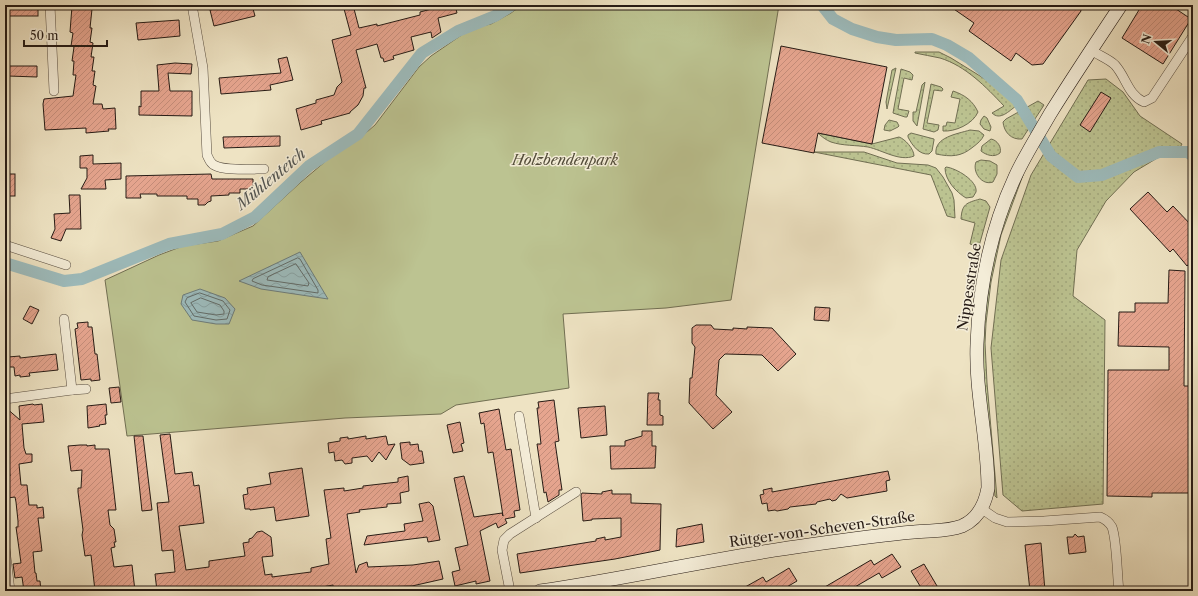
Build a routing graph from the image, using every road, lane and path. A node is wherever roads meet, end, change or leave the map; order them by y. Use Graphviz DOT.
graph roads {
  1 [pos="50,5"];
  2 [pos="192,5"];
  3 [pos="1121,5"];
  4 [pos="1193,36"];
  5 [pos="1091,50"];
  6 [pos="54,91"];
  7 [pos="264,169"];
  8 [pos="5,245"];
  9 [pos="66,265"];
  10 [pos="64,319"];
  11 [pos="86,389"];
  12 [pos="72,390"];
  13 [pos="5,398"];
  14 [pos="519,416"];
  15 [pos="576,492"];
  16 [pos="982,510"];
  17 [pos="536,518"];
  18 [pos="5,548"];
  19 [pos="10,591"];
  20 [pos="510,591"];
  21 [pos="540,591"];
  22 [pos="1119,591"];
  1 -- 6 [label="street"];
  2 -- 7 [label="street"];
  3 -- 5 [label="street, Nippesstraße"];
  4 -- 5 [label="street"];
  5 -- 16 [label="street, Nippesstraße"];
  8 -- 9 [label="street"];
  10 -- 12 [label="street"];
  11 -- 12 [label="street"];
  12 -- 13 [label="street"];
  14 -- 17 [label="street"];
  15 -- 17 [label="street"];
  16 -- 21 [label="street, Rütger-von-Scheven-Straße"];
  16 -- 22 [label="street"];
  17 -- 20 [label="street"];
  18 -- 19 [label="street"];
}
